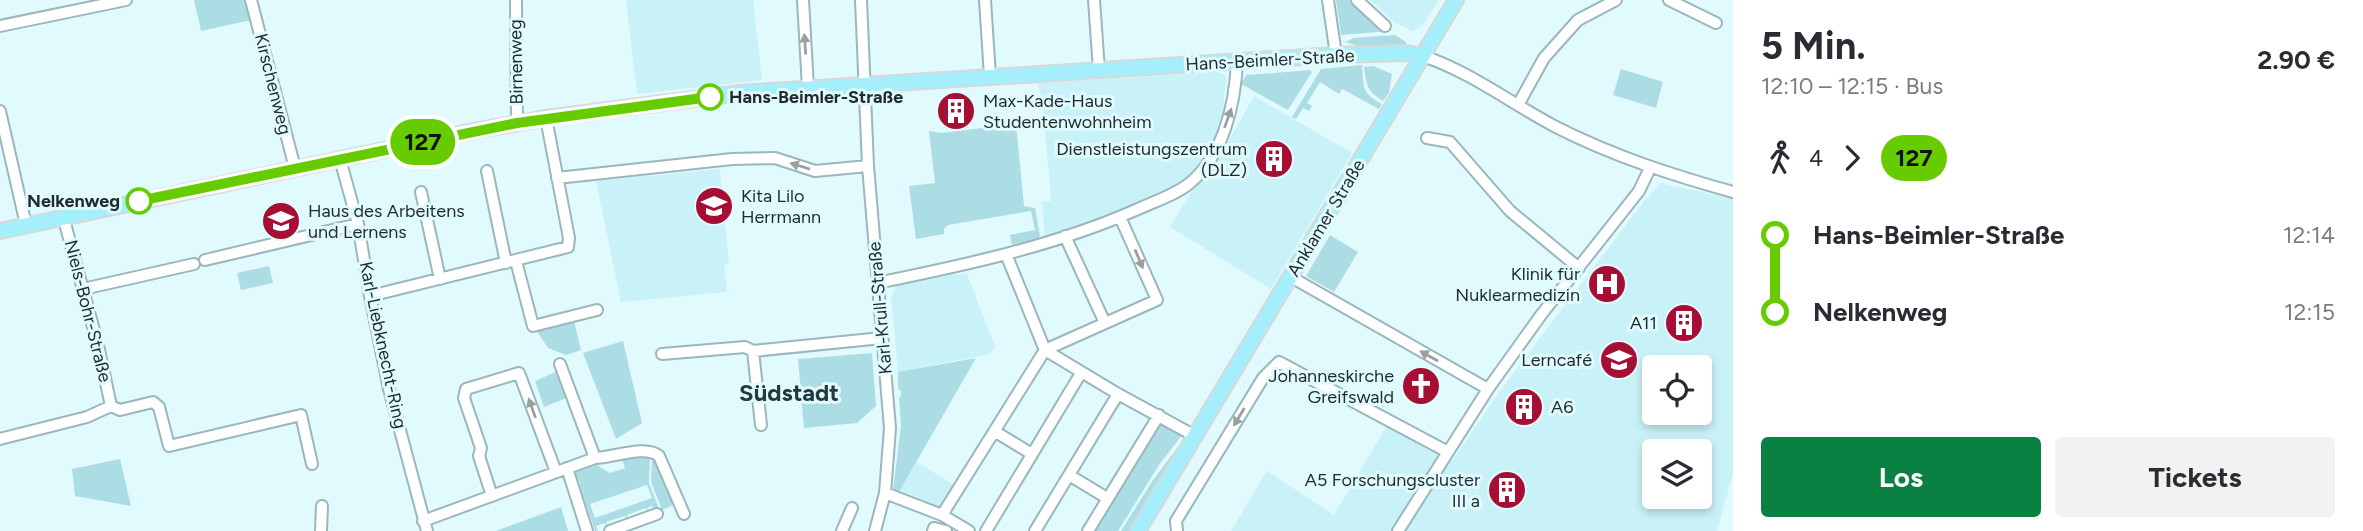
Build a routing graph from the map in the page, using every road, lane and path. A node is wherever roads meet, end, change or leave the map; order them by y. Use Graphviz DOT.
graph roads {
  1 [pos="126,0"];
  2 [pos="251,0"];
  3 [pos="516,0"];
  4 [pos="803,0"];
  5 [pos="861,0"];
  6 [pos="985,0"];
  7 [pos="1094,0"];
  8 [pos="1328,0"];
  9 [pos="1356,0"];
  10 [pos="1456,0"];
  11 [pos="1616,0"];
  12 [pos="1669,0"];
  13 [pos="1716,23"];
  14 [pos="0,26"];
  15 [pos="1385,26"];
  16 [pos="1336,55"];
  17 [pos="1423,56"];
  18 [pos="1237,62"];
  19 [pos="1099,69"];
  20 [pos="990,76"];
  21 [pos="865,84"];
  22 [pos="808,88"];
  23 [pos="1518,105"];
  24 [pos="0,111"];
  25 [pos="546,118"];
  26 [pos="517,123"];
  27 [pos="1427,138"];
  28 [pos="340,159"];
  29 [pos="868,166"];
  30 [pos="295,168"];
  31 [pos="1650,168"];
  32 [pos="488,171"];
  33 [pos="557,177"];
  34 [pos="421,192"];
  35 [pos="1733,192"];
  36 [pos="63,216"];
  37 [pos="1121,217"];
  38 [pos="358,224"];
  39 [pos="26,225"];
  40 [pos="0,231"];
  41 [pos="1065,236"];
  42 [pos="1006,254"];
  43 [pos="511,262"];
  44 [pos="1579,268"];
  45 [pos="1291,277"];
  46 [pos="440,279"];
  47 [pos="877,283"];
  48 [pos="83,289"];
  49 [pos="370,296"];
  50 [pos="597,310"];
  51 [pos="1105,323"];
  52 [pos="882,338"];
  53 [pos="1045,350"];
  54 [pos="753,351"];
  55 [pos="662,354"];
  56 [pos="560,364"];
  57 [pos="1081,373"];
  58 [pos="1488,389"];
  59 [pos="1118,394"];
  60 [pos="111,407"];
  61 [pos="1159,415"];
  62 [pos="761,425"];
  63 [pos="994,431"];
  64 [pos="1195,436"];
  65 [pos="0,439"];
  66 [pos="1448,452"];
  67 [pos="1032,454"];
  68 [pos="594,458"];
  69 [pos="312,464"];
  70 [pos="561,470"];
  71 [pos="1069,475"];
  72 [pos="885,493"];
  73 [pos="492,496"];
  74 [pos="1107,498"];
  75 [pos="322,506"];
  76 [pos="852,508"];
  77 [pos="657,514"];
  78 [pos="684,514"];
  79 [pos="942,515"];
  80 [pos="425,526"];
  81 [pos="321,531"];
  82 [pos="587,531"];
  83 [pos="610,531"];
  84 [pos="842,531"];
  85 [pos="875,531"];
  86 [pos="933,531"];
  87 [pos="946,531"];
  88 [pos="969,531"];
  89 [pos="986,531"];
  90 [pos="1035,531"];
  91 [pos="1088,531"];
  92 [pos="1138,531"];
  93 [pos="1177,531"];
  94 [pos="1398,531"];
  1 -- 14 [label="street"];
  2 -- 30 [label="street, Kirschenweg"];
  3 -- 26 [label="street, Birnenweg"];
  22 -- 4 [label="street, one-way"];
  5 -- 21 [label="street"];
  6 -- 20 [label="street"];
  7 -- 19 [label="street"];
  8 -- 16 [label="street"];
  9 -- 15 [label="street"];
  10 -- 17 [label="main road, Anklamer Straße"];
  11 -- 23 [label="street"];
  12 -- 13 [label="street"];
  16 -- 17 [label="main road, Hans-Beimler-Straße"];
  16 -- 18 [label="main road, Hans-Beimler-Straße"];
  17 -- 23 [label="street"];
  17 -- 45 [label="main road, Anklamer Straße"];
  18 -- 19 [label="main road, Hans-Beimler-Straße"];
  37 -- 18 [label="street, one-way"];
  19 -- 20 [label="main road, Hans-Beimler-Straße"];
  20 -- 21 [label="main road, Hans-Beimler-Straße"];
  21 -- 22 [label="main road, Hans-Beimler-Straße"];
  21 -- 29 [label="street, Karl-Krull-Straße"];
  22 -- 25 [label="main road, Hans-Beimler-Straße"];
  23 -- 31 [label="street"];
  24 -- 39 [label="street"];
  25 -- 26 [label="main road, Hans-Beimler-Straße"];
  25 -- 33 [label="street"];
  26 -- 28 [label="main road, Hans-Beimler-Straße"];
  27 -- 44 [label="street"];
  28 -- 30 [label="main road, Hans-Beimler-Straße"];
  28 -- 38 [label="street, Karl-Liebknecht-Ring"];
  29 -- 33 [label="street, one-way"];
  29 -- 47 [label="street, Karl-Krull-Straße"];
  30 -- 36 [label="main road, Hans-Beimler-Straße"];
  31 -- 35 [label="street"];
  31 -- 44 [label="street"];
  32 -- 43 [label="street"];
  33 -- 43 [label="street"];
  34 -- 46 [label="street"];
  36 -- 39 [label="main road, Hans-Beimler-Straße"];
  36 -- 48 [label="street, Niels-Bohr-Straße"];
  37 -- 41 [label="street"];
  37 -- 51 [label="street, one-way"];
  38 -- 48 [label="street"];
  38 -- 49 [label="street, Karl-Liebknecht-Ring"];
  39 -- 40 [label="main road, Hans-Beimler-Straße"];
  41 -- 42 [label="street"];
  41 -- 51 [label="street"];
  42 -- 47 [label="street"];
  42 -- 53 [label="street"];
  43 -- 46 [label="street"];
  43 -- 50 [label="street"];
  44 -- 58 [label="street"];
  58 -- 45 [label="street, one-way"];
  45 -- 64 [label="main road, Anklamer Straße"];
  46 -- 49 [label="street"];
  47 -- 52 [label="street, Karl-Krull-Straße"];
  48 -- 60 [label="street, Niels-Bohr-Straße"];
  49 -- 80 [label="street, Karl-Liebknecht-Ring"];
  51 -- 53 [label="street"];
  52 -- 54 [label="street"];
  52 -- 72 [label="street, Karl-Krull-Straße"];
  53 -- 57 [label="street"];
  53 -- 63 [label="street"];
  54 -- 55 [label="street"];
  54 -- 62 [label="street"];
  56 -- 68 [label="street"];
  57 -- 59 [label="street"];
  57 -- 67 [label="street"];
  58 -- 66 [label="street"];
  59 -- 61 [label="street"];
  59 -- 71 [label="street"];
  60 -- 65 [label="street, Niels-Bohr-Straße"];
  60 -- 69 [label="street, Niels-Bohr-Straße"];
  61 -- 64 [label="street"];
  61 -- 74 [label="street"];
  63 -- 67 [label="street"];
  63 -- 79 [label="street"];
  64 -- 92 [label="main road, Anklamer Straße"];
  66 -- 93 [label="street, one-way"];
  66 -- 94 [label="street"];
  67 -- 89 [label="street"];
  68 -- 70 [label="street"];
  68 -- 78 [label="street"];
  70 -- 73 [label="street"];
  70 -- 73 [label="street, one-way"];
  70 -- 82 [label="street"];
  71 -- 74 [label="street"];
  71 -- 90 [label="street"];
  72 -- 79 [label="street"];
  72 -- 85 [label="street, Karl-Krull-Straße"];
  73 -- 80 [label="street"];
  74 -- 91 [label="street"];
  75 -- 81 [label="street"];
  76 -- 84 [label="street"];
  77 -- 83 [label="street"];
  79 -- 88 [label="street"];
  86 -- 87 [label="street"];
}
